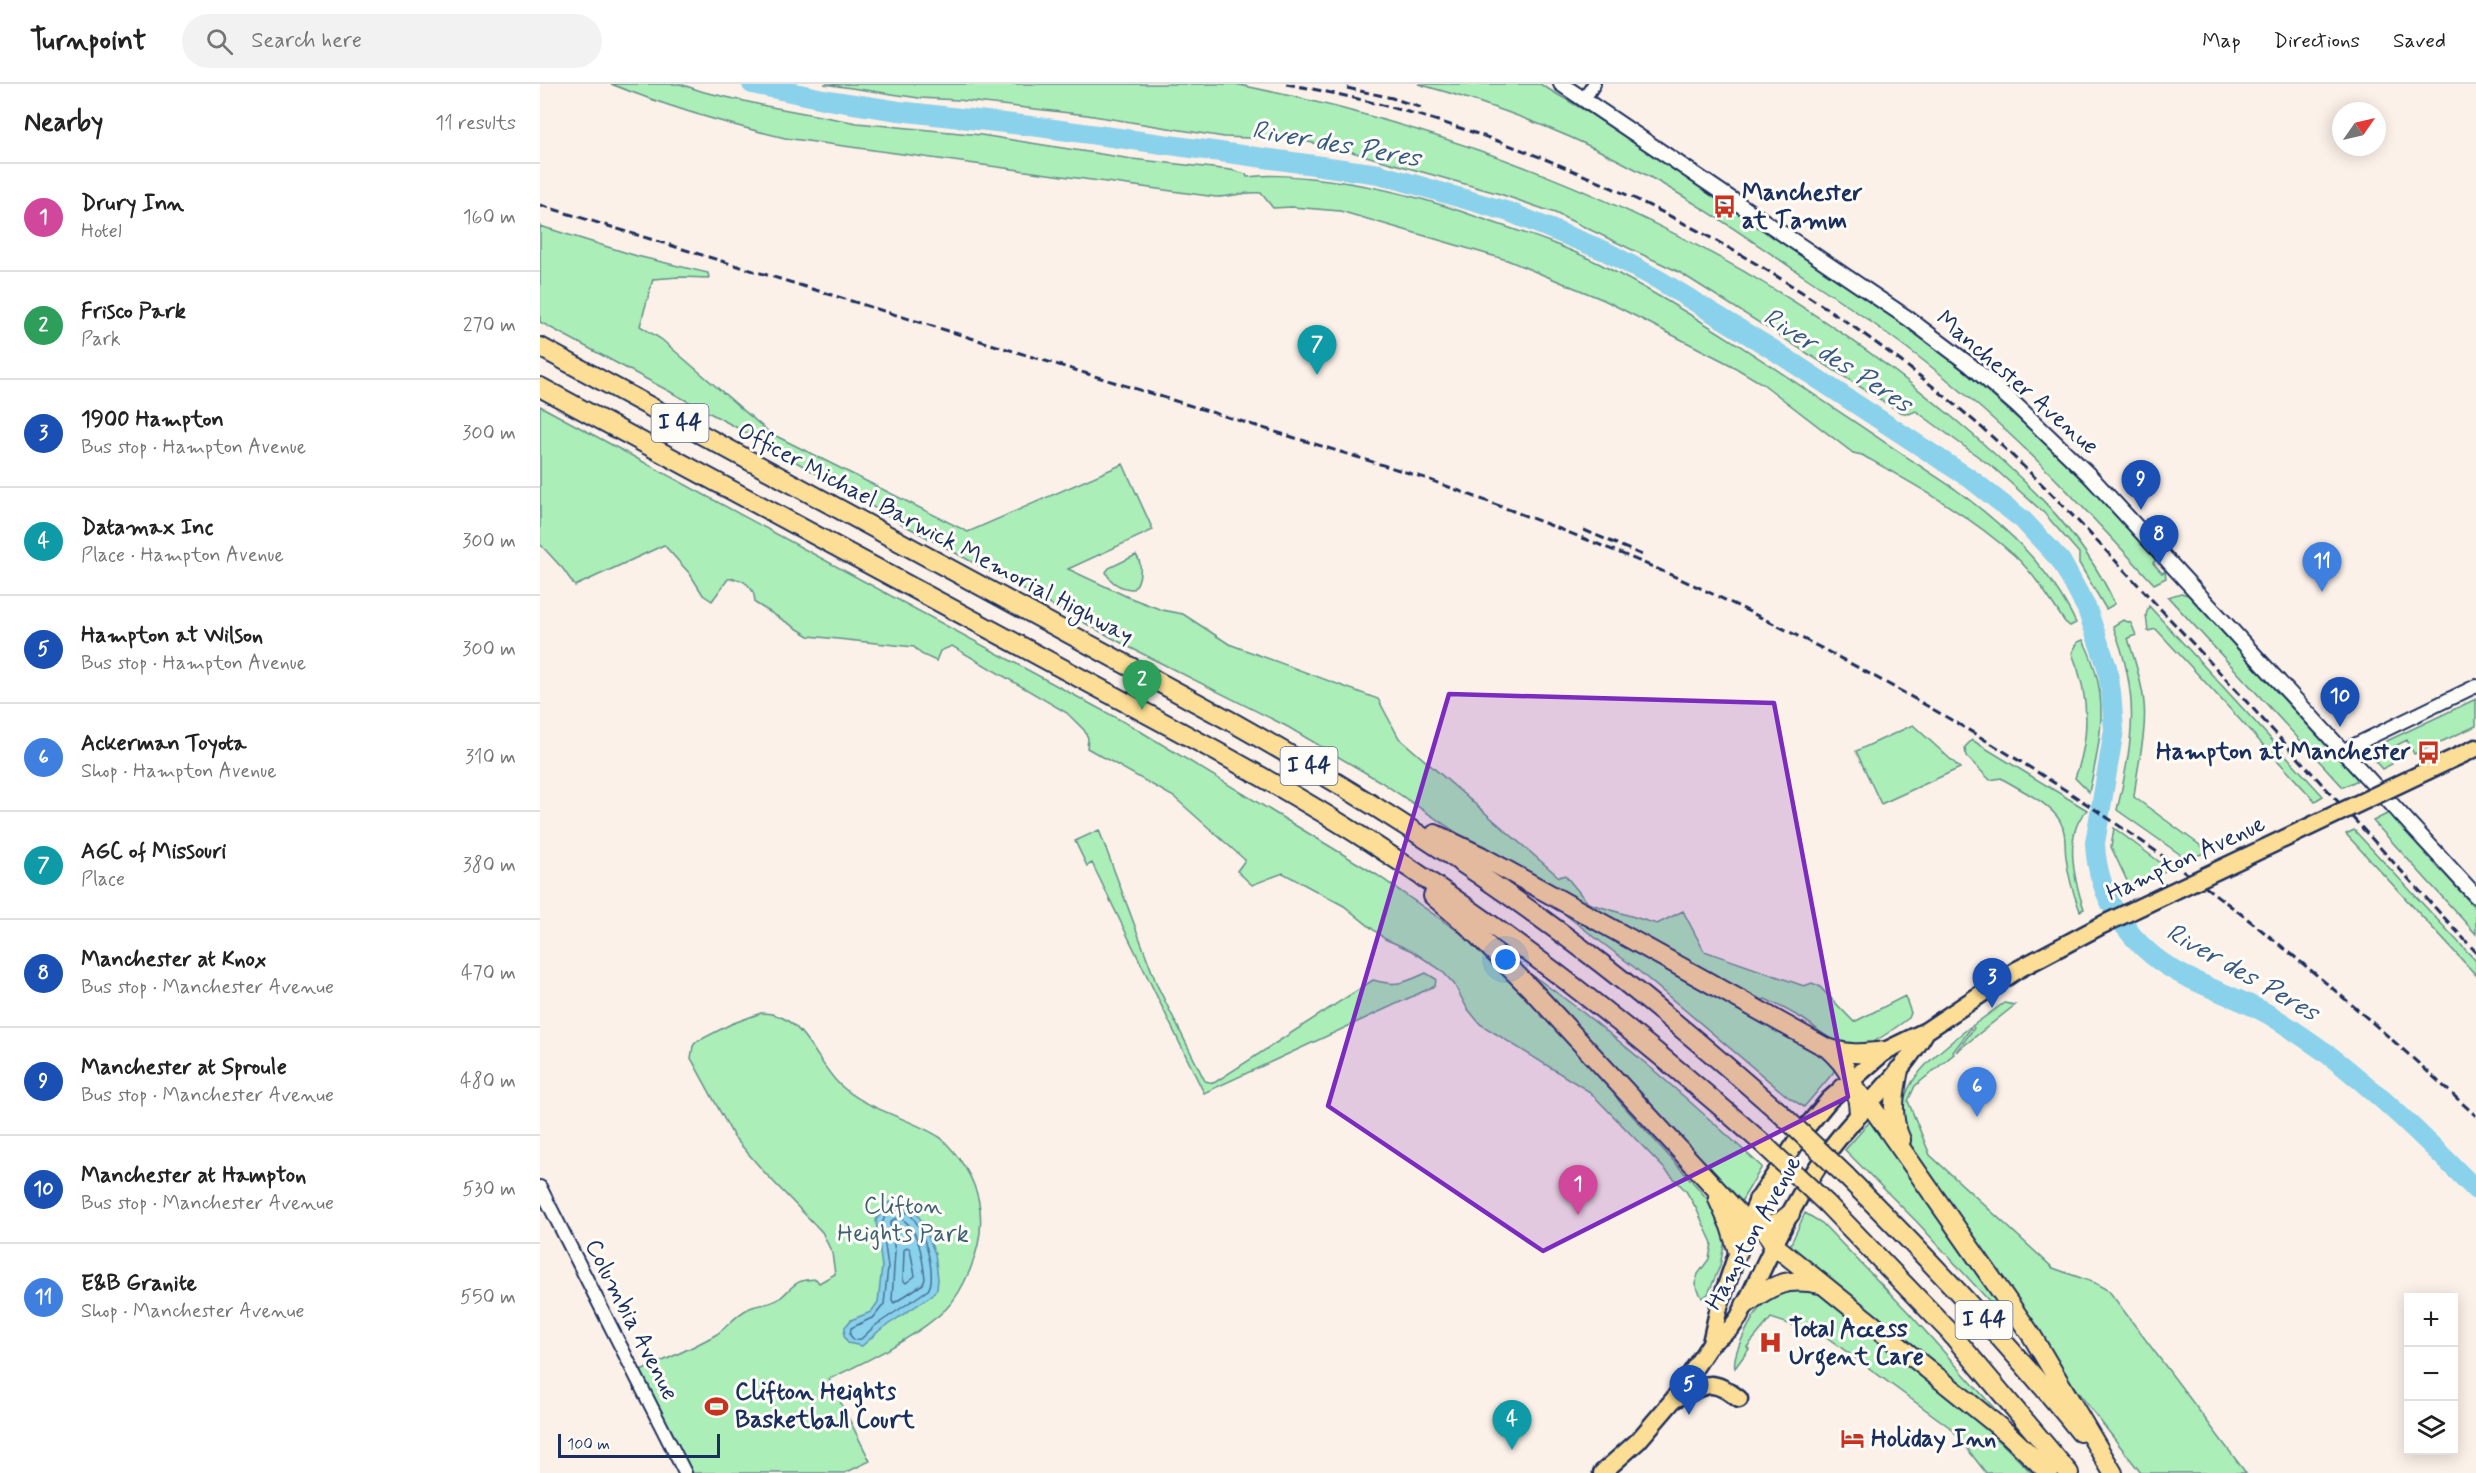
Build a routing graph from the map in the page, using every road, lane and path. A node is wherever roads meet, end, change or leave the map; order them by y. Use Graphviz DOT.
graph roads {
  1 [pos="1562,84"];
  2 [pos="1594,84"];
  3 [pos="1584,99"];
  4 [pos="540,341"];
  5 [pos="540,347"];
  6 [pos="563,359"];
  7 [pos="540,387"];
  8 [pos="2476,686"];
  9 [pos="2476,748"];
  10 [pos="2342,751"];
  11 [pos="1386,814"];
  12 [pos="1367,840"];
  13 [pos="2476,896"];
  14 [pos="1926,1031"];
  15 [pos="1825,1047"];
  16 [pos="1885,1051"];
  17 [pos="1899,1070"];
  18 [pos="1855,1095"];
  19 [pos="1916,1168"];
  20 [pos="1706,1180"];
  21 [pos="540,1187"];
  22 [pos="1758,1200"];
  23 [pos="548,1203"];
  24 [pos="540,1214"];
  25 [pos="1790,1214"];
  26 [pos="1756,1224"];
  27 [pos="1774,1245"];
  28 [pos="1738,1252"];
  29 [pos="1821,1284"];
  30 [pos="1745,1305"];
  31 [pos="1711,1343"];
  32 [pos="1674,1399"];
  33 [pos="1739,1399"];
  34 [pos="685,1473"];
  35 [pos="1602,1473"];
  36 [pos="2049,1473"];
  37 [pos="2069,1473"];
  38 [pos="2113,1473"];
  1 -- 3 [label="main road, Manchester Avenue"];
  2 -- 3 [label="street"];
  3 -- 10 [label="main road, Manchester Avenue"];
  4 -- 6 [label="highway"];
  5 -- 6 [label="highway, Officer Michael Barwick Memorial Highway / I 44"];
  6 -- 11 [label="highway, Officer Michael Barwick Memorial Highway / I 44"];
  7 -- 12 [label="highway, I 44"];
  8 -- 10 [label="street"];
  9 -- 14 [label="main road, Hampton Avenue, bridge"];
  10 -- 13 [label="main road, Manchester Avenue"];
  11 -- 15 [label="highway"];
  11 -- 38 [label="highway, Officer Michael Barwick Memorial Highway / I 44, bridge"];
  12 -- 20 [label="highway"];
  12 -- 37 [label="highway, I 44, bridge"];
  14 -- 16 [label="main road, Hampton Avenue"];
  14 -- 17 [label="main road, Hampton Avenue"];
  15 -- 16 [label="highway"];
  15 -- 18 [label="highway"];
  16 -- 18 [label="main road, Hampton Avenue"];
  17 -- 18 [label="main road, Hampton Avenue"];
  17 -- 19 [label="highway"];
  18 -- 19 [label="highway"];
  18 -- 22 [label="main road, Hampton Avenue"];
  18 -- 25 [label="main road, Hampton Avenue"];
  19 -- 38 [label="highway"];
  20 -- 26 [label="highway"];
  20 -- 28 [label="highway"];
  21 -- 23 [label="street, Columbia Avenue"];
  22 -- 26 [label="highway"];
  23 -- 24 [label="street"];
  23 -- 34 [label="street, Columbia Avenue"];
  25 -- 26 [label="highway"];
  25 -- 27 [label="main road, Hampton Avenue"];
  26 -- 27 [label="highway"];
  26 -- 28 [label="main road, Hampton Avenue"];
  27 -- 29 [label="highway"];
  27 -- 30 [label="main road, Hampton Avenue"];
  28 -- 31 [label="main road, Hampton Avenue"];
  29 -- 30 [label="highway"];
  29 -- 36 [label="highway"];
  30 -- 31 [label="main road, Hampton Avenue"];
  31 -- 32 [label="main road, Hampton Avenue"];
  32 -- 33 [label="main road"];
  32 -- 35 [label="main road, Hampton Avenue"];
}
